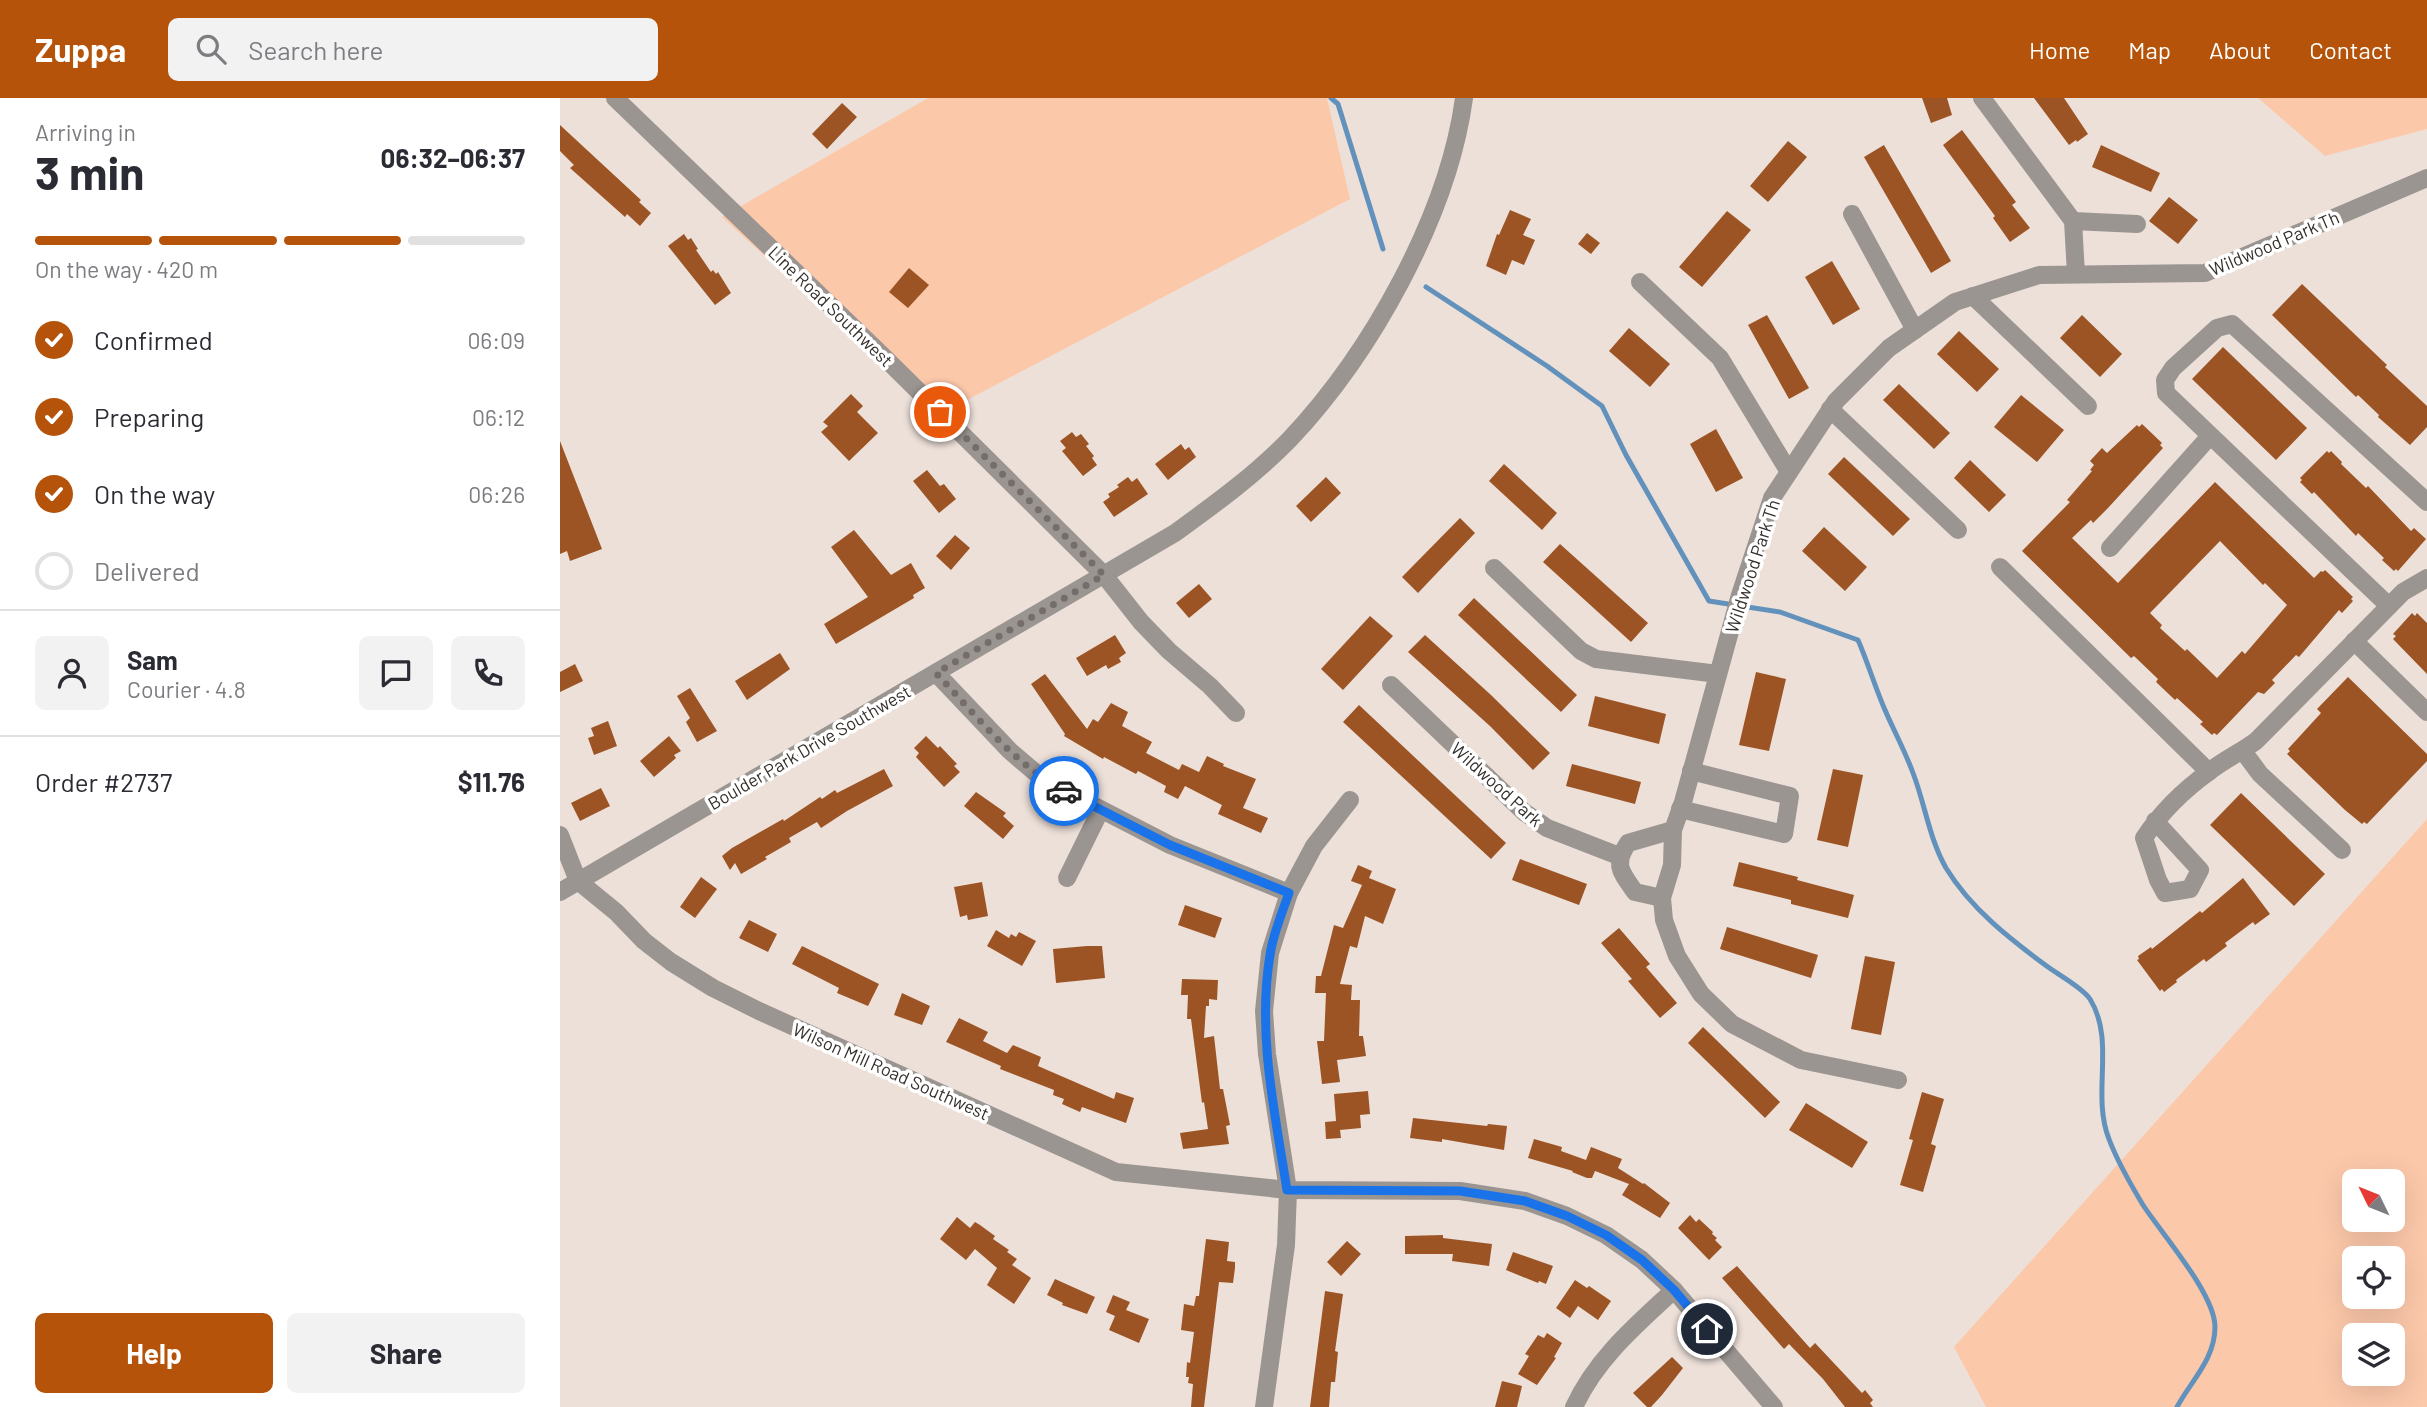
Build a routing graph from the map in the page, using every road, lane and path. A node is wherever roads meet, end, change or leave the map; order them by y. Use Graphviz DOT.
graph roads {
  1 [pos="615,98"];
  2 [pos="1464,98"];
  3 [pos="1982,98"];
  4 [pos="2427,178"];
  5 [pos="1852,214"];
  6 [pos="2073,221"];
  7 [pos="2137,224"];
  8 [pos="2076,274"];
  9 [pos="1640,282"];
  10 [pos="1973,296"];
  11 [pos="1915,330"];
  12 [pos="2088,406"];
  13 [pos="1830,409"];
  14 [pos="2210,436"];
  15 [pos="1789,471"];
  16 [pos="2427,502"];
  17 [pos="1958,530"];
  18 [pos="2110,548"];
  19 [pos="2000,567"];
  20 [pos="1494,568"];
  21 [pos="1104,575"];
  22 [pos="2426,579"];
  23 [pos="2389,606"];
  24 [pos="2354,641"];
  25 [pos="936,673"];
  26 [pos="1718,674"];
  27 [pos="1391,685"];
  28 [pos="2427,712"];
  29 [pos="1236,713"];
  30 [pos="2243,751"];
  31 [pos="1691,771"];
  32 [pos="2209,772"];
  33 [pos="1350,800"];
  34 [pos="1680,809"];
  35 [pos="1100,811"];
  36 [pos="2155,821"];
  37 [pos="1673,831"];
  38 [pos="560,835"];
  39 [pos="2342,850"];
  40 [pos="1619,856"];
  41 [pos="1067,878"];
  42 [pos="578,881"];
  43 [pos="560,892"];
  44 [pos="1289,893"];
  45 [pos="1662,898"];
  46 [pos="1898,1080"];
  47 [pos="1287,1190"];
  48 [pos="1674,1290"];
  49 [pos="1264,1407"];
  50 [pos="1574,1407"];
  51 [pos="1774,1407"];
  1 -- 21 [label="street, Line Road Southwest"];
  2 -- 21 [label="street, Boulder Park Drive Southwest"];
  3 -- 6 [label="street"];
  4 -- 8 [label="street, Wildwood Park Th"];
  5 -- 11 [label="street"];
  6 -- 7 [label="street"];
  6 -- 8 [label="street"];
  8 -- 10 [label="street, Wildwood Park Th"];
  9 -- 15 [label="street"];
  10 -- 11 [label="street, Wildwood Park Th"];
  10 -- 12 [label="street"];
  11 -- 13 [label="street, Wildwood Park Th"];
  13 -- 15 [label="street, Wildwood Park Th"];
  13 -- 17 [label="street"];
  14 -- 16 [label="street"];
  14 -- 18 [label="street"];
  14 -- 23 [label="street"];
  15 -- 26 [label="street, Wildwood Park Th"];
  19 -- 32 [label="street"];
  20 -- 26 [label="street"];
  21 -- 25 [label="street, Boulder Park Drive Southwest"];
  21 -- 29 [label="street, Line Road Southwest"];
  22 -- 23 [label="street"];
  23 -- 24 [label="street"];
  24 -- 28 [label="street"];
  24 -- 30 [label="street"];
  25 -- 35 [label="street"];
  25 -- 42 [label="street, Boulder Park Drive Southwest"];
  26 -- 31 [label="street, Wildwood Park Th"];
  27 -- 40 [label="street, Wildwood Park"];
  30 -- 32 [label="street"];
  30 -- 39 [label="street"];
  31 -- 34 [label="street, Wildwood Park Th"];
  31 -- 34 [label="street"];
  32 -- 36 [label="street"];
  33 -- 44 [label="street"];
  34 -- 37 [label="street, Wildwood Park Th"];
  35 -- 41 [label="street"];
  35 -- 44 [label="street"];
  37 -- 40 [label="street"];
  37 -- 45 [label="street, Wildwood Park Th"];
  38 -- 42 [label="street, Wilson Mill Road Southwest"];
  40 -- 45 [label="street"];
  42 -- 43 [label="street, Boulder Park Drive Southwest"];
  42 -- 47 [label="street, Wilson Mill Road Southwest"];
  44 -- 47 [label="street"];
  45 -- 46 [label="street, Wildwood Park Th"];
  47 -- 48 [label="street, Wilson Mill Road Southwest"];
  47 -- 49 [label="street"];
  48 -- 50 [label="street"];
  48 -- 51 [label="street, Wilson Mill Road Southwest"];
}
